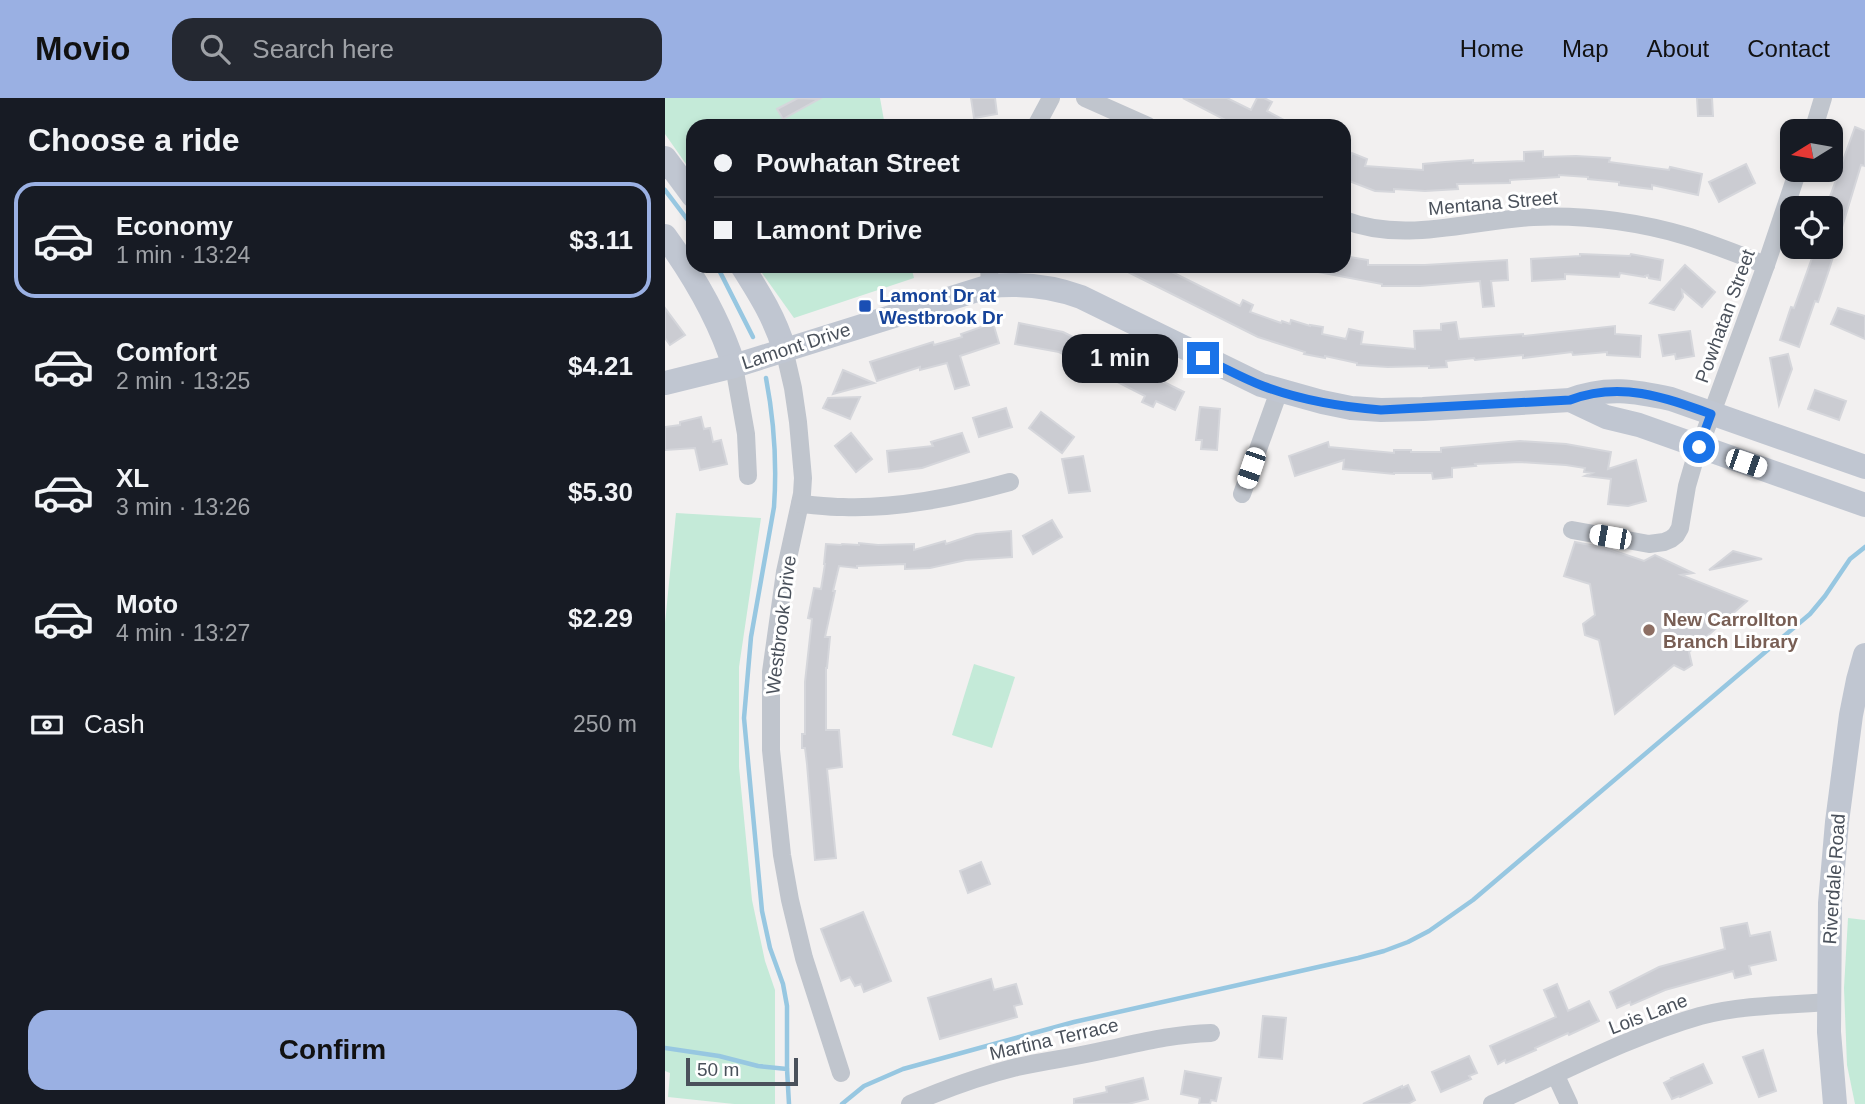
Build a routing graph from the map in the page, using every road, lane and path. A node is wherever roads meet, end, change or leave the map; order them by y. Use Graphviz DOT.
graph roads {
  1 [pos="1051,98"];
  2 [pos="1085,98"];
  3 [pos="1823,98"];
  4 [pos="1040,119"];
  5 [pos="1132,119"];
  6 [pos="1817,119"];
  7 [pos="665,158"];
  8 [pos="1794,182"];
  9 [pos="686,186"];
  10 [pos="1351,222"];
  11 [pos="665,236"];
  12 [pos="1766,265"];
  13 [pos="686,268"];
  14 [pos="690,273"];
  15 [pos="746,273"];
  16 [pos="990,276"];
  17 [pos="784,349"];
  18 [pos="734,366"];
  19 [pos="665,383"];
  20 [pos="1279,391"];
  21 [pos="1570,400"];
  22 [pos="1711,414"];
  23 [pos="1699,447"];
  24 [pos="1865,467"];
  25 [pos="748,476"];
  26 [pos="1010,482"];
  27 [pos="1242,494"];
  28 [pos="800,504"];
  29 [pos="1865,505"];
  30 [pos="1572,530"];
  31 [pos="1865,657"];
  32 [pos="1829,1002"];
  33 [pos="1211,1032"];
  34 [pos="841,1073"];
  35 [pos="1556,1076"];
  36 [pos="910,1104"];
  37 [pos="1492,1104"];
  38 [pos="1569,1104"];
  39 [pos="1835,1104"];
  1 -- 4 [label="street"];
  2 -- 5 [label="street"];
  3 -- 6 [label="street"];
  7 -- 9 [label="street"];
  8 -- 12 [label="street, Powhatan Street"];
  10 -- 12 [label="street, Mentana Street"];
  11 -- 13 [label="street"];
  12 -- 22 [label="street, Powhatan Street"];
  14 -- 18 [label="street"];
  15 -- 17 [label="street, Westbrook Drive"];
  16 -- 17 [label="street, Lamont Drive"];
  16 -- 20 [label="street, Lamont Drive"];
  17 -- 18 [label="street, Lamont Drive"];
  17 -- 28 [label="street, Westbrook Drive"];
  18 -- 19 [label="street, Lamont Drive"];
  18 -- 25 [label="street"];
  20 -- 21 [label="street, Lamont Drive"];
  20 -- 27 [label="street"];
  21 -- 22 [label="street, Lamont Drive"];
  21 -- 23 [label="street, Lamont Drive"];
  22 -- 23 [label="street, Powhatan Street"];
  22 -- 24 [label="street, Lamont Drive"];
  23 -- 29 [label="street, Lamont Drive"];
  23 -- 30 [label="street, Powhatan Street"];
  26 -- 28 [label="street"];
  28 -- 34 [label="street, Westbrook Drive"];
  31 -- 32 [label="street, Riverdale Road"];
  32 -- 35 [label="street, Lois Lane"];
  32 -- 39 [label="street, Riverdale Road"];
  33 -- 36 [label="street, Martina Terrace"];
  35 -- 37 [label="street, Lois Lane"];
  35 -- 38 [label="street"];
}
